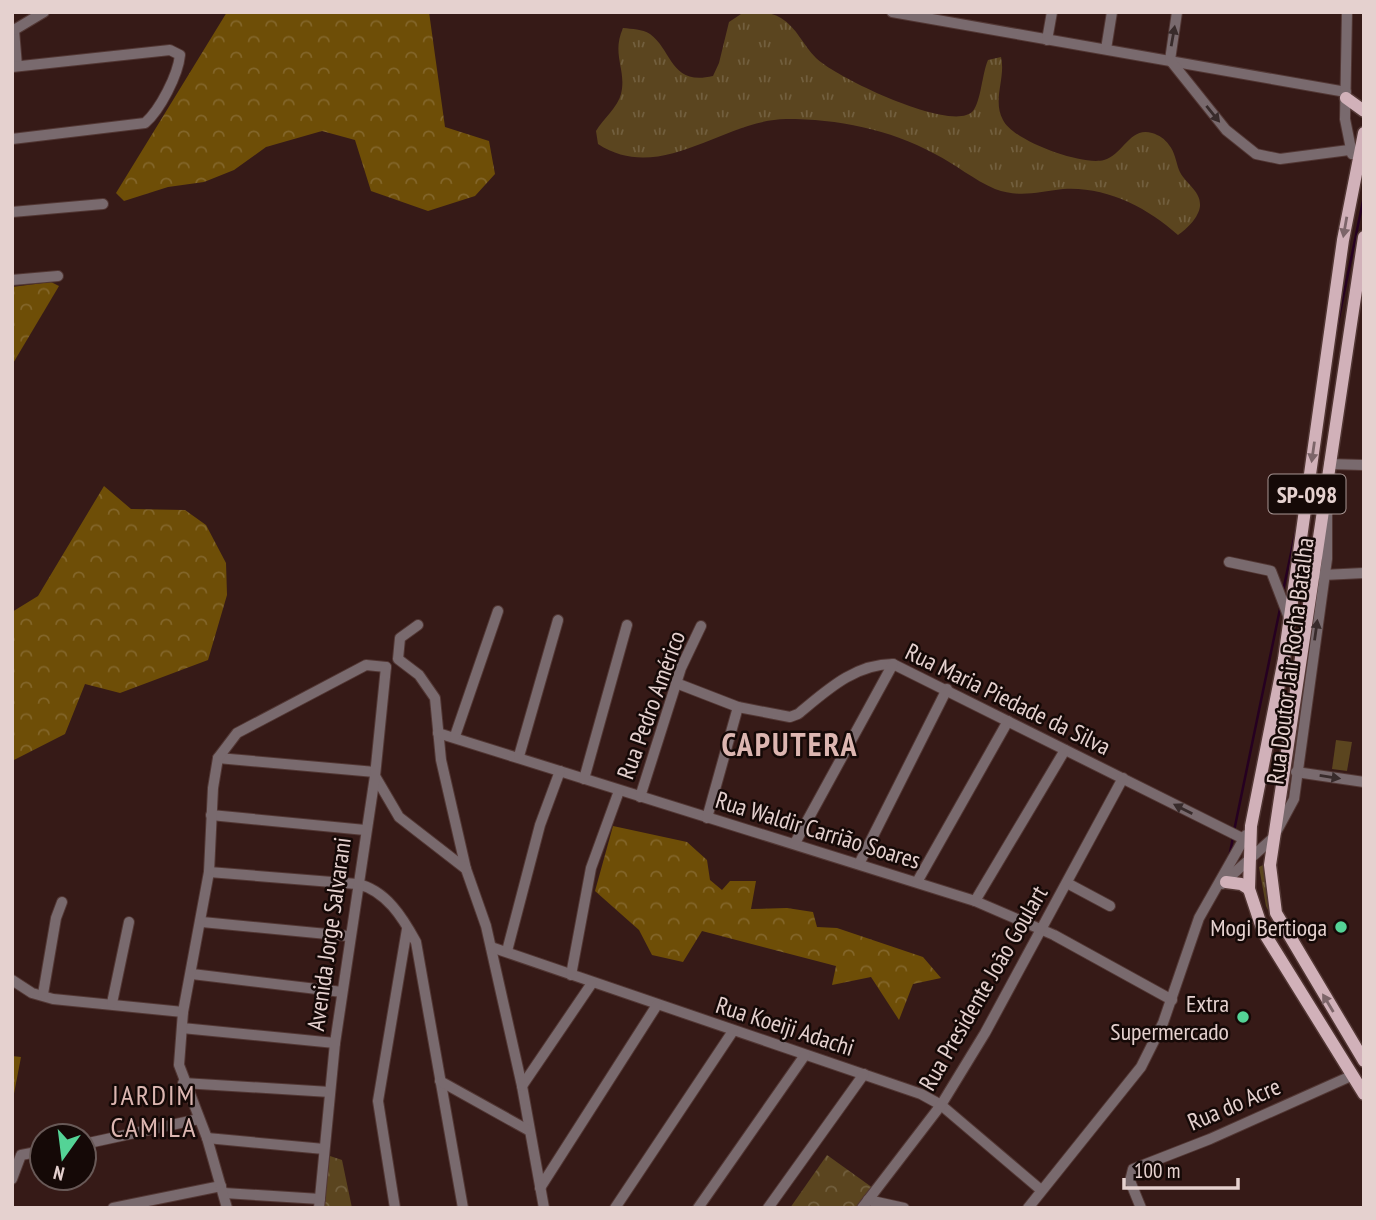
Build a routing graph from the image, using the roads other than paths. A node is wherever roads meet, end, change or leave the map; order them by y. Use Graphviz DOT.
graph roads {
  1 [pos="44,12"];
  2 [pos="892,12"];
  3 [pos="1052,12"];
  4 [pos="1112,12"];
  5 [pos="1177,12"];
  6 [pos="1347,12"];
  7 [pos="13,30"];
  8 [pos="1047,40"];
  9 [pos="1106,49"];
  10 [pos="1170,60"];
  11 [pos="14,66"];
  12 [pos="1346,95"];
  13 [pos="1364,111"];
  14 [pos="1345,119"];
  15 [pos="1364,132"];
  16 [pos="12,139"];
  17 [pos="1356,159"];
  18 [pos="103,204"];
  19 [pos="12,212"];
  20 [pos="1364,237"];
  21 [pos="58,276"];
  22 [pos="12,280"];
  23 [pos="1331,320"];
  24 [pos="1347,355"];
  25 [pos="1329,464"];
  26 [pos="1364,465"];
  27 [pos="1326,485"];
  28 [pos="1229,562"];
  29 [pos="1364,573"];
  30 [pos="1323,575"];
  31 [pos="498,611"];
  32 [pos="1289,618"];
  33 [pos="558,620"];
  34 [pos="418,625"];
  35 [pos="627,625"];
  36 [pos="701,626"];
  37 [pos="398,659"];
  38 [pos="893,664"];
  39 [pos="386,667"];
  40 [pos="676,683"];
  41 [pos="947,689"];
  42 [pos="738,707"];
  43 [pos="1008,721"];
  44 [pos="438,733"];
  45 [pos="455,736"];
  46 [pos="1065,750"];
  47 [pos="519,756"];
  48 [pos="218,758"];
  49 [pos="560,771"];
  50 [pos="1296,772"];
  51 [pos="375,774"];
  52 [pos="1123,778"];
  53 [pos="584,779"];
  54 [pos="1364,782"];
  55 [pos="619,791"];
  56 [pos="640,797"];
  57 [pos="211,814"];
  58 [pos="707,818"];
  59 [pos="1251,826"];
  60 [pos="365,830"];
  61 [pos="1273,838"];
  62 [pos="1244,839"];
  63 [pos="795,844"];
  64 [pos="1248,860"];
  65 [pos="859,864"];
  66 [pos="466,869"];
  67 [pos="209,872"];
  68 [pos="917,881"];
  69 [pos="1067,883"];
  70 [pos="357,884"];
  71 [pos="1220,885"];
  72 [pos="1249,889"];
  73 [pos="975,901"];
  74 [pos="62,902"];
  75 [pos="1110,906"];
  76 [pos="129,922"];
  77 [pos="202,922"];
  78 [pos="407,929"];
  79 [pos="1041,929"];
  80 [pos="348,936"];
  81 [pos="491,947"];
  82 [pos="507,951"];
  83 [pos="1306,967"];
  84 [pos="1285,968"];
  85 [pos="192,974"];
  86 [pos="571,975"];
  87 [pos="12,980"];
  88 [pos="592,983"];
  89 [pos="342,992"];
  90 [pos="43,994"];
  91 [pos="1172,1000"];
  92 [pos="112,1003"];
  93 [pos="657,1005"];
  94 [pos="183,1012"];
  95 [pos="182,1028"];
  96 [pos="733,1031"];
  97 [pos="334,1043"];
  98 [pos="805,1055"];
  99 [pos="1364,1061"];
  100 [pos="864,1074"];
  101 [pos="1351,1076"];
  102 [pos="440,1081"];
  103 [pos="183,1083"];
  104 [pos="522,1086"];
  105 [pos="330,1092"];
  106 [pos="1364,1094"];
  107 [pos="941,1105"];
  108 [pos="199,1118"];
  109 [pos="528,1130"];
  110 [pos="206,1138"];
  111 [pos="98,1141"];
  112 [pos="324,1149"];
  113 [pos="28,1154"];
  114 [pos="12,1179"];
  115 [pos="540,1188"];
  116 [pos="222,1190"];
  117 [pos="1041,1190"];
  118 [pos="319,1203"];
  119 [pos="865,1204"];
  120 [pos="113,1208"];
  121 [pos="228,1208"];
  122 [pos="395,1208"];
  123 [pos="463,1208"];
  124 [pos="544,1208"];
  125 [pos="615,1208"];
  126 [pos="698,1208"];
  127 [pos="768,1208"];
  128 [pos="904,1208"];
  129 [pos="1028,1208"];
  130 [pos="1141,1208"];
  1 -- 7 [label="street"];
  2 -- 8 [label="street"];
  3 -- 8 [label="street"];
  4 -- 9 [label="street"];
  10 -- 5 [label="street, one-way"];
  6 -- 12 [label="street"];
  7 -- 11 [label="street"];
  8 -- 9 [label="street"];
  9 -- 10 [label="street"];
  10 -- 12 [label="street"];
  10 -- 17 [label="street, one-way"];
  11 -- 16 [label="street"];
  12 -- 13 [label="main road"];
  12 -- 14 [label="street"];
  14 -- 15 [label="street"];
  14 -- 17 [label="street"];
  15 -- 17 [label="main road, SP-098"];
  17 -- 23 [label="main road, SP-098, one-way"];
  18 -- 19 [label="street"];
  20 -- 24 [label="main road, SP-098"];
  21 -- 22 [label="street"];
  23 -- 24 [label="main road"];
  23 -- 32 [label="main road, SP-098, one-way"];
  24 -- 25 [label="main road, SP-098"];
  25 -- 26 [label="street"];
  25 -- 27 [label="main road, SP-098"];
  27 -- 30 [label="street, Rua Doutor Jair Rocha Batalha"];
  27 -- 61 [label="main road, SP-098"];
  28 -- 32 [label="street"];
  29 -- 30 [label="street"];
  50 -- 30 [label="street, Rua Doutor Jair Rocha Batalha, one-way"];
  31 -- 45 [label="street"];
  32 -- 59 [label="main road, SP-098"];
  33 -- 47 [label="street"];
  34 -- 37 [label="street"];
  35 -- 53 [label="street"];
  36 -- 40 [label="street, Rua Pedro Américo"];
  37 -- 39 [label="street"];
  37 -- 44 [label="street"];
  38 -- 41 [label="street, Rua Maria Piedade da Silva"];
  38 -- 42 [label="street, Rua Maria Piedade da Silva"];
  38 -- 63 [label="street"];
  39 -- 48 [label="street"];
  39 -- 51 [label="street, Avenida Jorge Salvarani"];
  40 -- 42 [label="street, Rua Maria Piedade da Silva"];
  40 -- 56 [label="street, Rua Pedro Américo"];
  41 -- 43 [label="street, Rua Maria Piedade da Silva"];
  41 -- 65 [label="street"];
  42 -- 58 [label="street"];
  43 -- 46 [label="street, Rua Maria Piedade da Silva"];
  43 -- 68 [label="street"];
  44 -- 45 [label="street, Rua Waldir Carrião Soares"];
  44 -- 66 [label="street"];
  45 -- 47 [label="street, Rua Waldir Carrião Soares"];
  46 -- 52 [label="street, Rua Maria Piedade da Silva"];
  46 -- 73 [label="street"];
  47 -- 49 [label="street, Rua Waldir Carrião Soares"];
  48 -- 51 [label="street"];
  48 -- 57 [label="street"];
  49 -- 53 [label="street, Rua Waldir Carrião Soares"];
  49 -- 82 [label="street"];
  50 -- 54 [label="street, one-way"];
  50 -- 61 [label="street, Rua Doutor Jair Rocha Batalha"];
  51 -- 60 [label="street, Avenida Jorge Salvarani"];
  51 -- 66 [label="street"];
  62 -- 52 [label="street, Rua Maria Piedade da Silva, one-way"];
  52 -- 69 [label="street, Rua Presidente João Goulart"];
  53 -- 55 [label="street, Rua Waldir Carrião Soares"];
  55 -- 56 [label="street, Rua Waldir Carrião Soares"];
  55 -- 86 [label="street"];
  56 -- 58 [label="street, Rua Waldir Carrião Soares"];
  57 -- 60 [label="street"];
  57 -- 67 [label="street"];
  58 -- 63 [label="street, Rua Waldir Carrião Soares"];
  59 -- 62 [label="street"];
  59 -- 64 [label="main road, SP-098"];
  60 -- 70 [label="street, Avenida Jorge Salvarani"];
  61 -- 64 [label="street"];
  61 -- 83 [label="main road, SP-098"];
  62 -- 71 [label="street"];
  63 -- 65 [label="street, Rua Waldir Carrião Soares"];
  64 -- 71 [label="street"];
  64 -- 72 [label="main road, SP-098"];
  65 -- 68 [label="street, Rua Waldir Carrião Soares"];
  66 -- 81 [label="street"];
  67 -- 70 [label="street"];
  67 -- 77 [label="street"];
  68 -- 73 [label="street, Rua Waldir Carrião Soares"];
  69 -- 75 [label="street"];
  69 -- 79 [label="street, Rua Presidente João Goulart"];
  70 -- 78 [label="street"];
  70 -- 80 [label="street, Avenida Jorge Salvarani"];
  71 -- 72 [label="main road"];
  71 -- 91 [label="street"];
  72 -- 84 [label="main road, SP-098"];
  73 -- 79 [label="street, Rua Waldir Carrião Soares"];
  74 -- 90 [label="street"];
  76 -- 92 [label="street"];
  77 -- 80 [label="street"];
  77 -- 85 [label="street"];
  78 -- 102 [label="street"];
  78 -- 122 [label="street"];
  79 -- 91 [label="street, Rua Waldir Carrião Soares"];
  79 -- 107 [label="street, Rua Presidente João Goulart"];
  80 -- 89 [label="street, Avenida Jorge Salvarani"];
  81 -- 82 [label="street, Rua Koeiji Adachi"];
  81 -- 104 [label="street"];
  82 -- 86 [label="street, Rua Koeiji Adachi"];
  83 -- 84 [label="main road"];
  99 -- 83 [label="main road, SP-098, one-way"];
  84 -- 101 [label="main road, SP-098"];
  85 -- 89 [label="street"];
  85 -- 94 [label="street"];
  86 -- 88 [label="street, Rua Koeiji Adachi"];
  87 -- 90 [label="street"];
  88 -- 93 [label="street, Rua Koeiji Adachi"];
  88 -- 104 [label="street"];
  89 -- 97 [label="street, Avenida Jorge Salvarani"];
  90 -- 92 [label="street"];
  91 -- 117 [label="street"];
  92 -- 94 [label="street"];
  93 -- 96 [label="street, Rua Koeiji Adachi"];
  93 -- 115 [label="street"];
  94 -- 95 [label="street"];
  95 -- 97 [label="street"];
  95 -- 103 [label="street"];
  96 -- 98 [label="street, Rua Koeiji Adachi"];
  96 -- 125 [label="street"];
  97 -- 105 [label="street, Avenida Jorge Salvarani"];
  98 -- 100 [label="street, Rua Koeiji Adachi"];
  98 -- 126 [label="street"];
  100 -- 107 [label="street, Rua Koeiji Adachi"];
  100 -- 127 [label="street"];
  101 -- 106 [label="main road, SP-098"];
  101 -- 130 [label="street, Rua do Acre"];
  102 -- 109 [label="street"];
  102 -- 123 [label="street"];
  103 -- 105 [label="street"];
  103 -- 108 [label="street"];
  104 -- 109 [label="street"];
  105 -- 112 [label="street, Avenida Jorge Salvarani"];
  107 -- 117 [label="street, Rua Koeiji Adachi"];
  107 -- 119 [label="street, Rua Presidente João Goulart"];
  108 -- 110 [label="street"];
  108 -- 111 [label="street"];
  109 -- 115 [label="street"];
  110 -- 112 [label="street"];
  110 -- 116 [label="street"];
  112 -- 118 [label="street, Avenida Jorge Salvarani"];
  113 -- 114 [label="street"];
  115 -- 124 [label="street"];
  116 -- 118 [label="street"];
  116 -- 120 [label="street"];
  116 -- 121 [label="street"];
  117 -- 129 [label="street"];
  119 -- 128 [label="street"];
}
